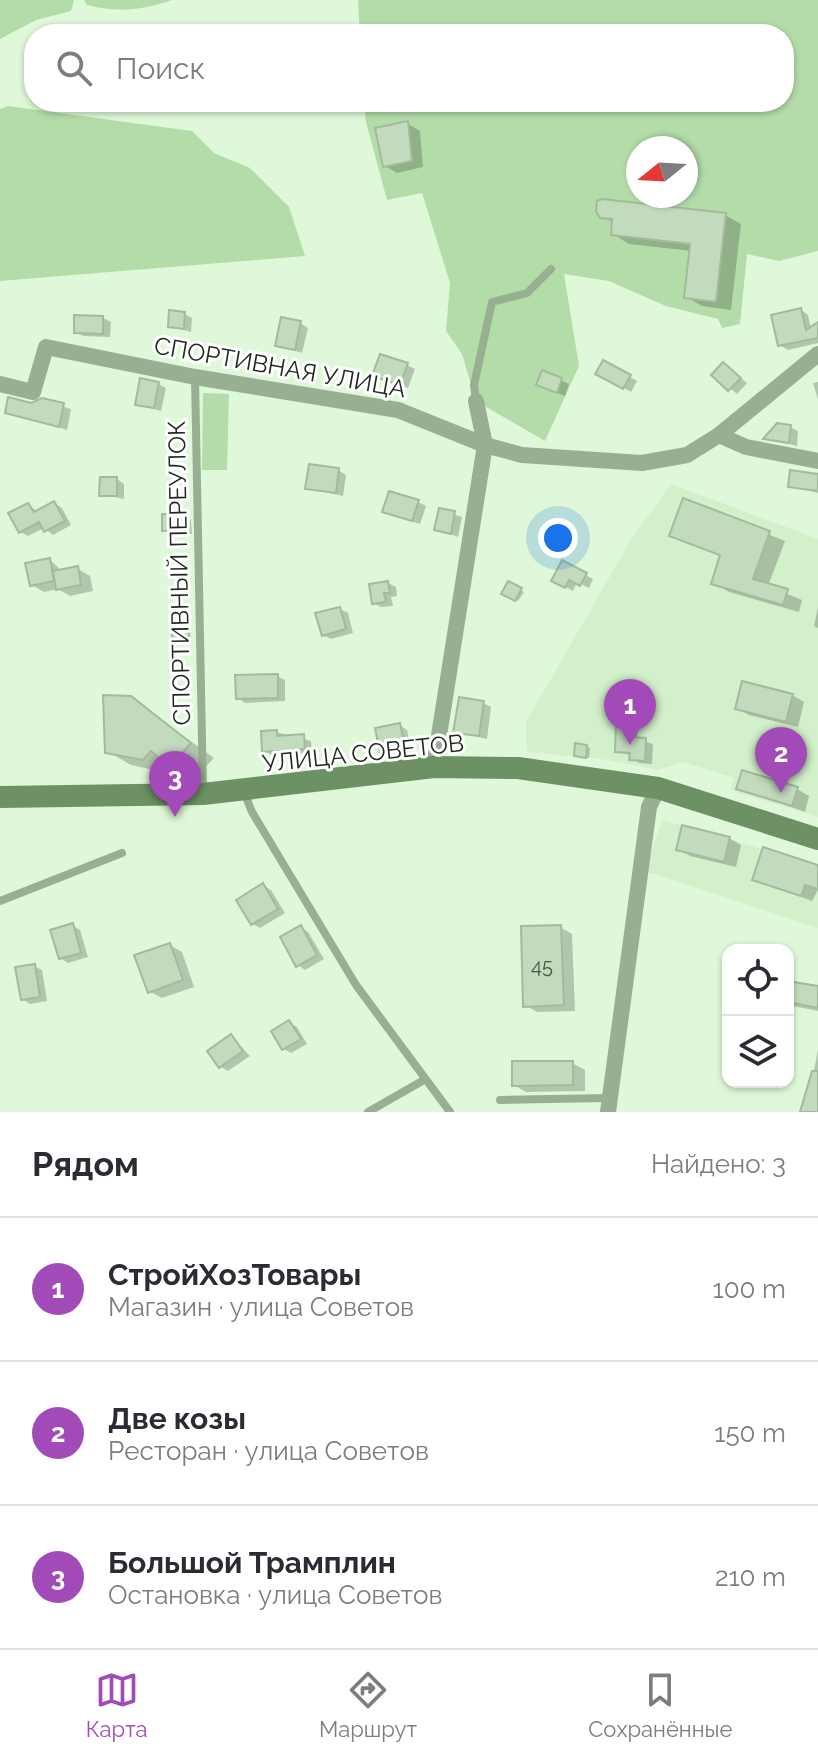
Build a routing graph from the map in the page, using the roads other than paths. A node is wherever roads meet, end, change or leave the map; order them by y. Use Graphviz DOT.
graph roads {
  1 [pos="551,269"];
  2 [pos="818,354"];
  3 [pos="195,377"];
  4 [pos="0,384"];
  5 [pos="476,401"];
  6 [pos="719,435"];
  7 [pos="485,445"];
  8 [pos="818,461"];
  9 [pos="434,767"];
  10 [pos="658,788"];
  11 [pos="244,791"];
  12 [pos="203,794"];
  13 [pos="0,797"];
  14 [pos="818,839"];
  15 [pos="122,853"];
  16 [pos="0,901"];
  17 [pos="424,1080"];
  18 [pos="500,1100"];
  19 [pos="608,1105"];
  20 [pos="368,1112"];
  21 [pos="450,1112"];
  1 -- 5 [label="lane"];
  2 -- 6 [label="street, СПОРТИВНАЯ УЛИЦА"];
  3 -- 4 [label="street, СПОРТИВНАЯ УЛИЦА"];
  3 -- 7 [label="street, СПОРТИВНАЯ УЛИЦА"];
  3 -- 12 [label="lane, СПОРТИВНЫЙ ПЕРЕУЛОК"];
  5 -- 7 [label="street"];
  6 -- 7 [label="street, СПОРТИВНАЯ УЛИЦА"];
  6 -- 8 [label="street"];
  7 -- 9 [label="street"];
  9 -- 10 [label="main road, УЛИЦА СОВЕТОВ"];
  9 -- 11 [label="main road, УЛИЦА СОВЕТОВ"];
  10 -- 14 [label="main road, УЛИЦА СОВЕТОВ"];
  10 -- 19 [label="street"];
  11 -- 12 [label="main road, УЛИЦА СОВЕТОВ"];
  11 -- 17 [label="lane"];
  12 -- 13 [label="main road, УЛИЦА СОВЕТОВ"];
  15 -- 16 [label="lane"];
  17 -- 20 [label="lane"];
  17 -- 21 [label="lane"];
  18 -- 19 [label="lane"];
}
